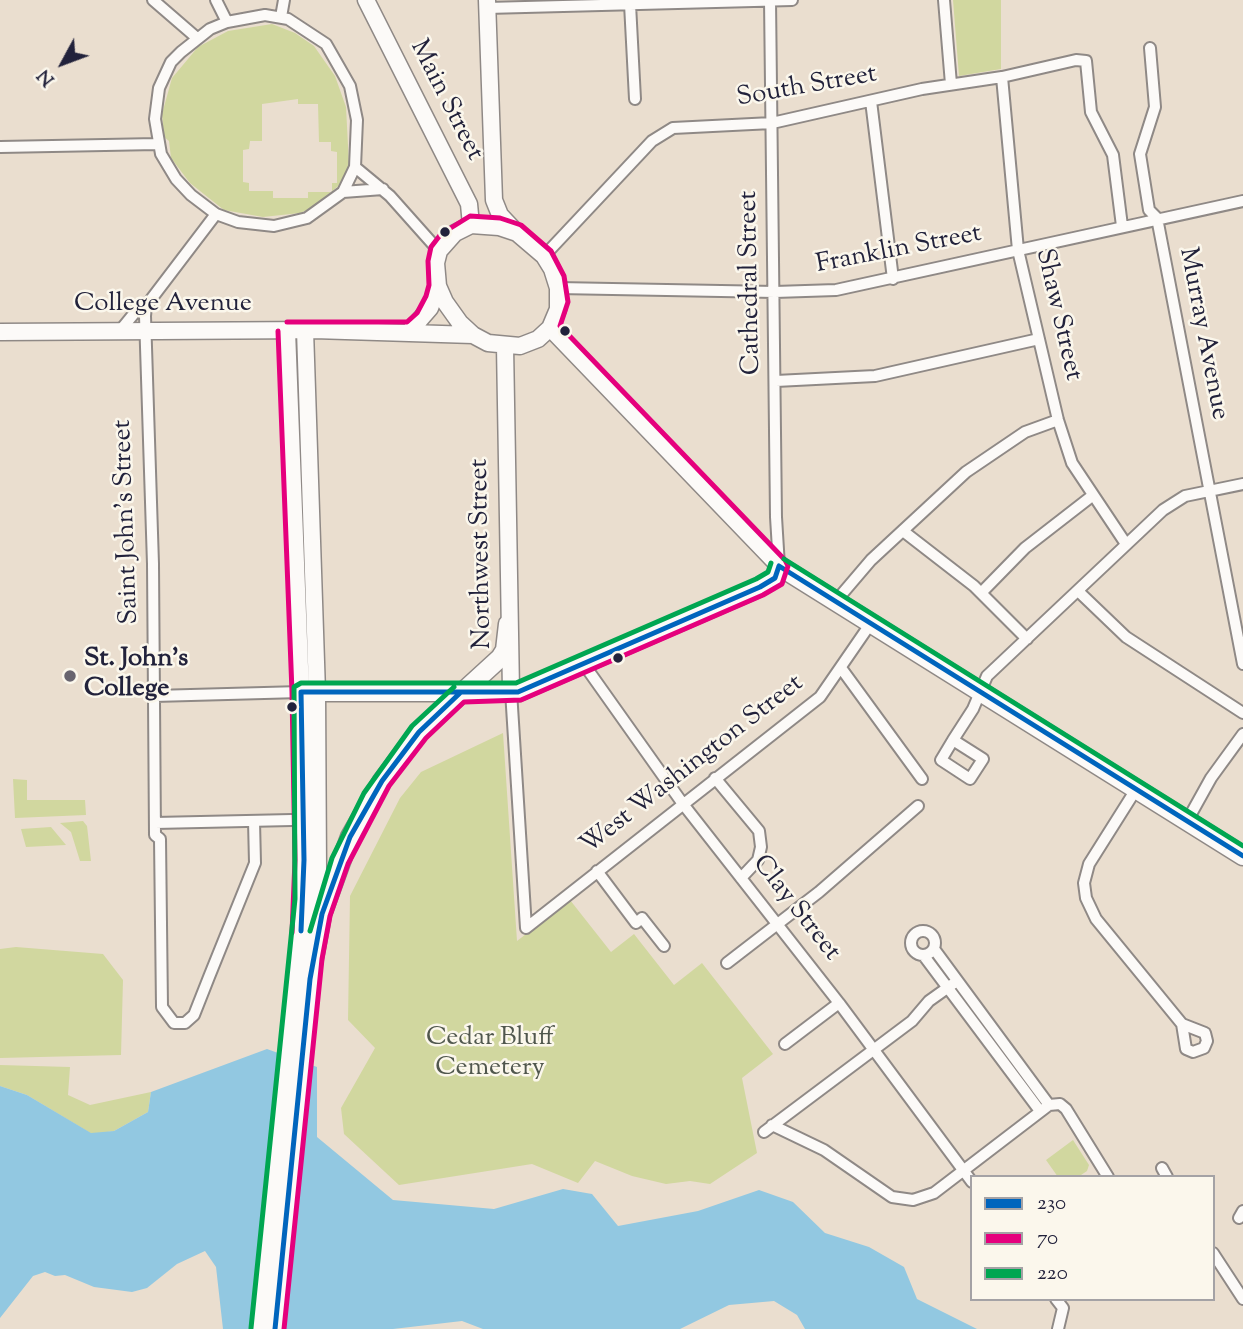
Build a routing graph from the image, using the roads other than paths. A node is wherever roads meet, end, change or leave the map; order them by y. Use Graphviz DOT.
graph roads {
  1 [pos="153,0"];
  2 [pos="216,0"];
  3 [pos="284,0"];
  4 [pos="366,0"];
  5 [pos="770,0"];
  6 [pos="792,0"];
  7 [pos="944,0"];
  8 [pos="487,4"];
  9 [pos="630,4"];
  10 [pos="281,17"];
  11 [pos="226,22"];
  12 [pos="197,38"];
  13 [pos="1150,48"];
  14 [pos="1002,77"];
  15 [pos="951,84"];
  16 [pos="635,99"];
  17 [pos="871,101"];
  18 [pos="772,123"];
  19 [pos="157,144"];
  20 [pos="0,147"];
  21 [pos="355,166"];
  22 [pos="383,189"];
  23 [pos="343,192"];
  24 [pos="1243,201"];
  25 [pos="216,214"];
  26 [pos="1157,218"];
  27 [pos="471,225"];
  28 [pos="1122,226"];
  29 [pos="517,233"];
  30 [pos="1018,250"];
  31 [pos="439,251"];
  32 [pos="544,256"];
  33 [pos="893,279"];
  34 [pos="438,286"];
  35 [pos="558,288"];
  36 [pos="775,292"];
  37 [pos="146,306"];
  38 [pos="550,328"];
  39 [pos="305,330"];
  40 [pos="287,331"];
  41 [pos="410,331"];
  42 [pos="0,332"];
  43 [pos="119,332"];
  44 [pos="145,333"];
  45 [pos="473,335"];
  46 [pos="1040,339"];
  47 [pos="505,346"];
  48 [pos="776,381"];
  49 [pos="1058,420"];
  50 [pos="1243,484"];
  51 [pos="1209,491"];
  52 [pos="1092,496"];
  53 [pos="903,531"];
  54 [pos="1126,544"];
  55 [pos="779,566"];
  56 [pos="1078,591"];
  57 [pos="981,593"];
  58 [pos="836,601"];
  59 [pos="871,623"];
  60 [pos="508,624"];
  61 [pos="1027,639"];
  62 [pos="583,663"];
  63 [pos="1243,664"];
  64 [pos="841,668"];
  65 [pos="511,691"];
  66 [pos="309,692"];
  67 [pos="460,693"];
  68 [pos="980,693"];
  69 [pos="154,696"];
  70 [pos="1243,713"];
  71 [pos="1243,734"];
  72 [pos="953,740"];
  73 [pos="715,778"];
  74 [pos="922,779"];
  75 [pos="1135,791"];
  76 [pos="683,804"];
  77 [pos="918,806"];
  78 [pos="292,820"];
  79 [pos="254,821"];
  80 [pos="155,822"];
  81 [pos="1185,823"];
  82 [pos="1243,856"];
  83 [pos="597,871"];
  84 [pos="741,877"];
  85 [pos="777,924"];
  86 [pos="526,928"];
  87 [pos="664,946"];
  88 [pos="934,949"];
  89 [pos="924,956"];
  90 [pos="313,958"];
  91 [pos="727,963"];
  92 [pos="953,984"];
  93 [pos="301,1002"];
  94 [pos="839,1003"];
  95 [pos="1182,1024"];
  96 [pos="785,1044"];
  97 [pos="873,1050"];
  98 [pos="1044,1108"];
  99 [pos="963,1171"];
  100 [pos="1107,1175"];
  101 [pos="970,1180"];
  102 [pos="1215,1256"];
  103 [pos="1243,1299"];
  104 [pos="1060,1304"];
  105 [pos="260,1329"];
  106 [pos="275,1329"];
  107 [pos="1058,1329"];
  1 -- 12 [label="street"];
  2 -- 11 [label="street"];
  3 -- 10 [label="street"];
  4 -- 27 [label="main road, Main Street"];
  5 -- 6 [label="street"];
  5 -- 9 [label="street"];
  5 -- 18 [label="street, Cathedral Street"];
  7 -- 15 [label="street"];
  8 -- 9 [label="street"];
  8 -- 29 [label="main road"];
  9 -- 16 [label="street"];
  10 -- 11 [label="street"];
  10 -- 21 [label="street"];
  11 -- 12 [label="street"];
  12 -- 19 [label="street"];
  13 -- 26 [label="street, Murray Avenue"];
  14 -- 15 [label="street, South Street"];
  14 -- 28 [label="street, South Street"];
  14 -- 30 [label="street, Shaw Street"];
  15 -- 17 [label="street, South Street"];
  17 -- 18 [label="street, South Street"];
  17 -- 33 [label="street"];
  18 -- 32 [label="street, South Street"];
  18 -- 36 [label="street, Cathedral Street"];
  19 -- 20 [label="street"];
  19 -- 25 [label="street"];
  21 -- 22 [label="street"];
  21 -- 23 [label="street"];
  22 -- 23 [label="street"];
  22 -- 31 [label="street"];
  23 -- 25 [label="street"];
  24 -- 26 [label="street, Franklin Street"];
  25 -- 37 [label="street"];
  26 -- 28 [label="street, Franklin Street"];
  26 -- 51 [label="street, Murray Avenue"];
  27 -- 29 [label="main road"];
  27 -- 31 [label="main road"];
  28 -- 30 [label="street, Franklin Street"];
  29 -- 32 [label="main road"];
  30 -- 33 [label="street, Franklin Street"];
  30 -- 46 [label="street, Shaw Street"];
  31 -- 34 [label="main road"];
  32 -- 35 [label="main road"];
  33 -- 36 [label="street, Franklin Street"];
  34 -- 41 [label="main road"];
  34 -- 45 [label="main road"];
  35 -- 36 [label="street, Franklin Street"];
  35 -- 38 [label="main road"];
  36 -- 48 [label="street, Cathedral Street"];
  37 -- 43 [label="street"];
  37 -- 44 [label="street, Saint John's Street"];
  38 -- 47 [label="main road"];
  38 -- 55 [label="main road"];
  39 -- 40 [label="main road, College Avenue"];
  39 -- 41 [label="main road, College Avenue"];
  39 -- 66 [label="main road"];
  40 -- 44 [label="main road, College Avenue"];
  40 -- 66 [label="main road"];
  41 -- 45 [label="main road, College Avenue"];
  42 -- 43 [label="main road, College Avenue"];
  43 -- 44 [label="main road, College Avenue"];
  44 -- 69 [label="street, Saint John's Street"];
  45 -- 47 [label="main road"];
  46 -- 48 [label="street"];
  46 -- 49 [label="street, Shaw Street"];
  47 -- 60 [label="main road, Northwest Street"];
  48 -- 55 [label="street, Cathedral Street"];
  49 -- 52 [label="street, Shaw Street"];
  49 -- 53 [label="street"];
  50 -- 51 [label="street"];
  51 -- 54 [label="street"];
  51 -- 63 [label="street, Murray Avenue"];
  52 -- 54 [label="street, Shaw Street"];
  52 -- 57 [label="street"];
  53 -- 57 [label="street"];
  53 -- 58 [label="street"];
  54 -- 56 [label="street"];
  55 -- 58 [label="main road"];
  55 -- 62 [label="main road"];
  56 -- 61 [label="street"];
  56 -- 70 [label="street"];
  57 -- 61 [label="street"];
  58 -- 59 [label="main road"];
  59 -- 64 [label="street, West Washington Street"];
  59 -- 68 [label="main road"];
  60 -- 65 [label="main road, Northwest Street"];
  60 -- 67 [label="main road"];
  61 -- 68 [label="street"];
  62 -- 65 [label="main road"];
  62 -- 76 [label="street, Clay Street"];
  64 -- 73 [label="street, West Washington Street"];
  64 -- 74 [label="street"];
  65 -- 67 [label="main road"];
  65 -- 86 [label="street, Northwest Street"];
  66 -- 67 [label="main road"];
  66 -- 69 [label="street"];
  66 -- 90 [label="main road"];
  66 -- 93 [label="main road"];
  67 -- 90 [label="main road"];
  68 -- 72 [label="street"];
  68 -- 75 [label="main road"];
  69 -- 80 [label="street, Saint John's Street"];
  71 -- 81 [label="street"];
  73 -- 76 [label="street, West Washington Street"];
  73 -- 84 [label="street"];
  75 -- 81 [label="main road"];
  75 -- 95 [label="street"];
  76 -- 83 [label="street, West Washington Street"];
  76 -- 84 [label="street, Clay Street"];
  77 -- 85 [label="street"];
  78 -- 79 [label="street"];
  79 -- 80 [label="street"];
  79 -- 80 [label="street, Saint John's Street"];
  81 -- 82 [label="main road"];
  83 -- 86 [label="street, West Washington Street"];
  83 -- 87 [label="street"];
  84 -- 85 [label="street, Clay Street"];
  85 -- 91 [label="street"];
  85 -- 94 [label="street, Clay Street"];
  88 -- 89 [label="street"];
  88 -- 89 [label="street"];
  88 -- 92 [label="street"];
  89 -- 92 [label="street"];
  90 -- 93 [label="main road"];
  92 -- 97 [label="street"];
  92 -- 98 [label="street"];
  93 -- 105 [label="main road"];
  93 -- 106 [label="main road"];
  94 -- 96 [label="street"];
  94 -- 97 [label="street, Clay Street"];
  97 -- 99 [label="street, Clay Street"];
  97 -- 99 [label="street"];
  98 -- 99 [label="street"];
  98 -- 100 [label="street"];
  99 -- 101 [label="street, Clay Street"];
  102 -- 103 [label="street"];
  104 -- 107 [label="street"];
}
